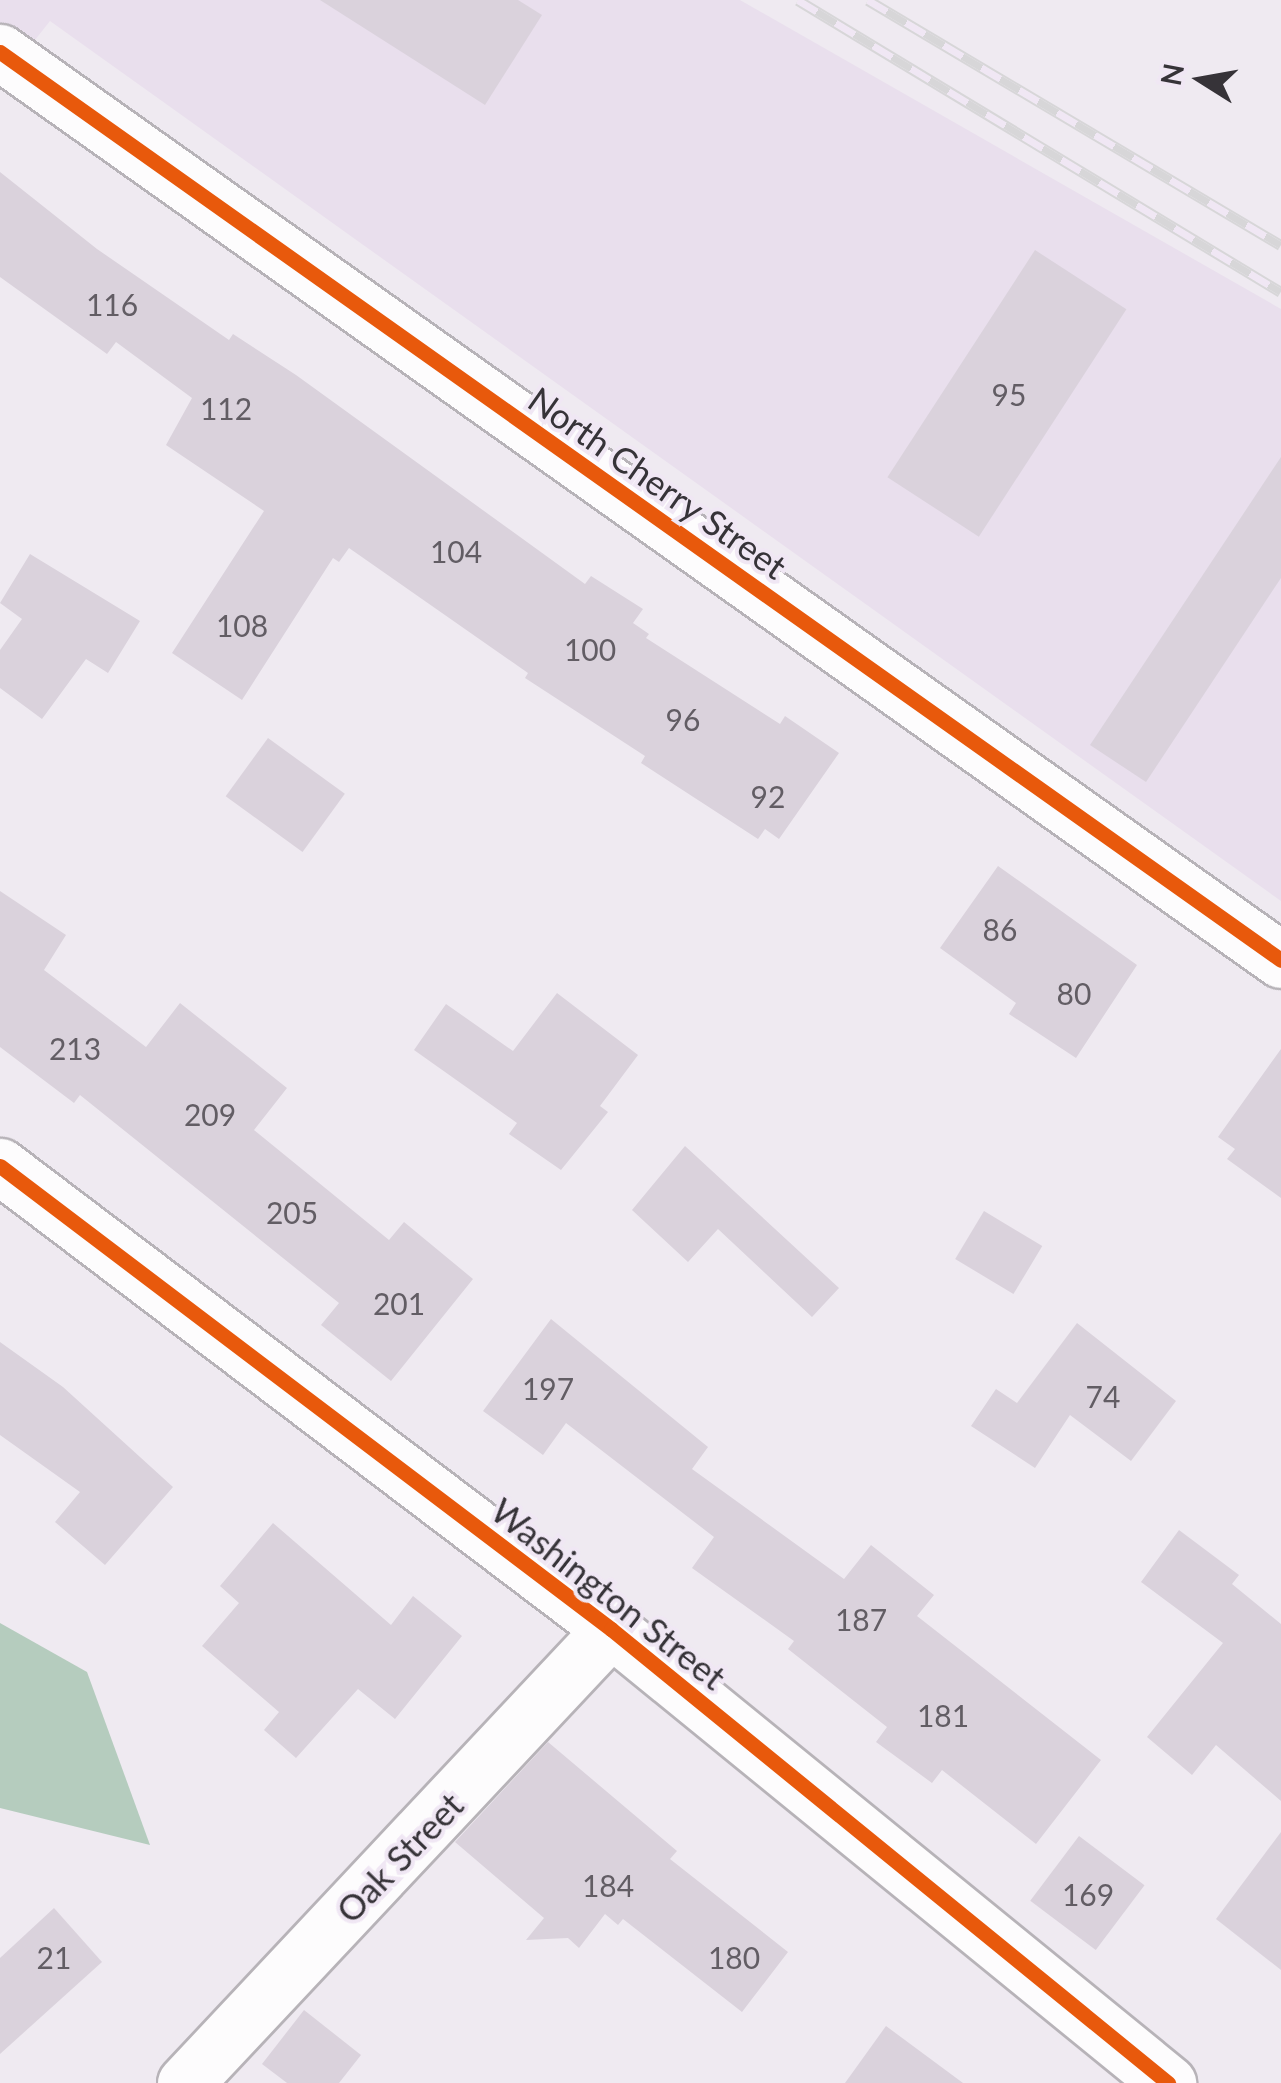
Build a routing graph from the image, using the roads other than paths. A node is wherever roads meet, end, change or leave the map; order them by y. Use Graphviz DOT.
graph roads {
  1 [pos="0,52"];
  2 [pos="1281,960"];
  3 [pos="0,1166"];
  4 [pos="611,1629"];
  5 [pos="185,2083"];
  6 [pos="1168,2083"];
  1 -- 2 [label="street, North Cherry Street"];
  3 -- 4 [label="street, Washington Street"];
  4 -- 5 [label="street, Oak Street"];
  4 -- 6 [label="street, Washington Street"];
}
